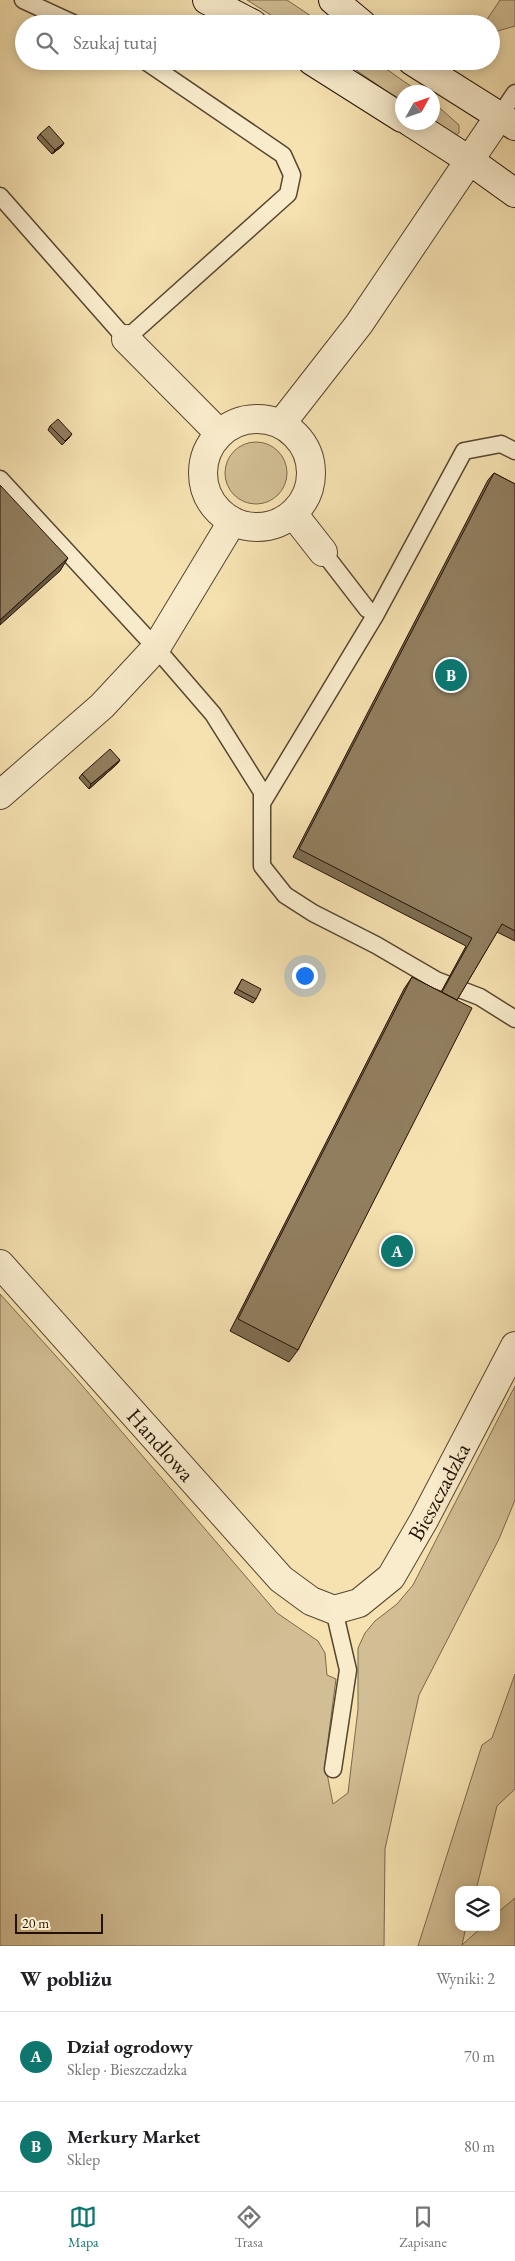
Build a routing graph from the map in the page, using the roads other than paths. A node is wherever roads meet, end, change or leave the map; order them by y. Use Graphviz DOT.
graph roads {
  1 [pos="23,0"];
  2 [pos="207,0"];
  3 [pos="333,0"];
  4 [pos="56,15"];
  5 [pos="236,15"];
  6 [pos="351,15"];
  7 [pos="158,70"];
  8 [pos="326,70"];
  9 [pos="426,70"];
  10 [pos="515,93"];
  11 [pos="395,114"];
  12 [pos="507,120"];
  13 [pos="422,130"];
  14 [pos="469,160"];
  15 [pos="515,192"];
  16 [pos="0,196"];
  17 [pos="126,339"];
  18 [pos="281,424"];
  19 [pos="219,433"];
  20 [pos="515,451"];
  21 [pos="0,479"];
  22 [pos="294,514"];
  23 [pos="232,522"];
  24 [pos="322,552"];
  25 [pos="376,614"];
  26 [pos="156,648"];
  27 [pos="0,795"];
  28 [pos="262,804"];
  29 [pos="515,1019"];
  30 [pos="0,1264"];
  31 [pos="515,1346"];
  32 [pos="334,1610"];
  33 [pos="333,1769"];
  1 -- 4 [label="lane"];
  2 -- 5 [label="street"];
  3 -- 6 [label="street"];
  7 -- 17 [label="lane"];
  8 -- 11 [label="street"];
  9 -- 12 [label="street"];
  10 -- 12 [label="lane"];
  12 -- 14 [label="street"];
  13 -- 14 [label="street"];
  14 -- 15 [label="street"];
  14 -- 18 [label="street"];
  16 -- 17 [label="lane"];
  17 -- 19 [label="street"];
  18 -- 19 [label="street"];
  18 -- 22 [label="street"];
  19 -- 23 [label="street"];
  20 -- 25 [label="lane"];
  21 -- 26 [label="lane"];
  22 -- 23 [label="street"];
  22 -- 24 [label="street"];
  23 -- 26 [label="street"];
  24 -- 25 [label="lane"];
  25 -- 28 [label="lane"];
  26 -- 27 [label="street"];
  26 -- 28 [label="lane"];
  28 -- 29 [label="lane"];
  30 -- 32 [label="street, Handlowa"];
  31 -- 32 [label="street, Bieszczadzka"];
  32 -- 33 [label="lane"];
}
